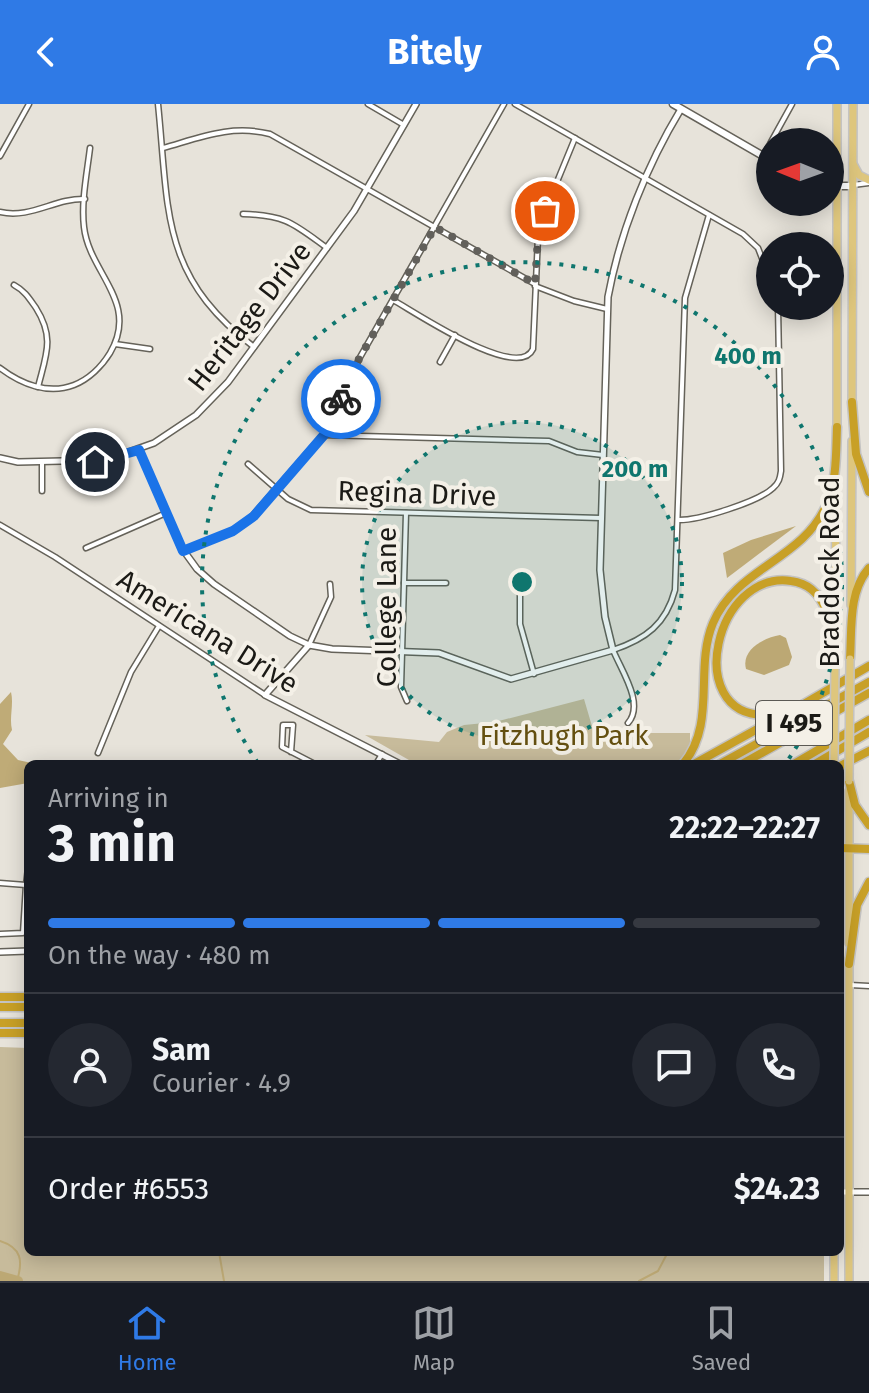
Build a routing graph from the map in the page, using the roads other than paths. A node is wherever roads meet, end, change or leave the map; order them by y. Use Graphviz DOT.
graph roads {
  1 [pos="29,104"];
  2 [pos="158,104"];
  3 [pos="368,104"];
  4 [pos="416,104"];
  5 [pos="504,104"];
  6 [pos="515,104"];
  7 [pos="673,104"];
  8 [pos="792,104"];
  9 [pos="837,104"];
  10 [pos="853,104"];
  11 [pos="681,109"];
  12 [pos="404,125"];
  13 [pos="778,128"];
  14 [pos="837,128"];
  15 [pos="575,138"];
  16 [pos="90,148"];
  17 [pos="163,148"];
  18 [pos="756,152"];
  19 [pos="851,154"];
  20 [pos="0,156"];
  21 [pos="644,178"];
  22 [pos="869,181"];
  23 [pos="844,186"];
  24 [pos="851,186"];
  25 [pos="368,189"];
  26 [pos="85,199"];
  27 [pos="0,212"];
  28 [pos="243,214"];
  29 [pos="709,215"];
  30 [pos="435,227"];
  31 [pos="756,247"];
  32 [pos="327,248"];
  33 [pos="14,285"];
  34 [pos="535,285"];
  35 [pos="393,300"];
  36 [pos="607,309"];
  37 [pos="778,320"];
  38 [pos="836,320"];
  39 [pos="455,335"];
  40 [pos="115,344"];
  41 [pos="254,347"];
  42 [pos="150,349"];
  43 [pos="440,362"];
  44 [pos="0,368"];
  45 [pos="38,387"];
  46 [pos="852,402"];
  47 [pos="837,427"];
  48 [pos="324,435"];
  49 [pos="139,450"];
  50 [pos="603,455"];
  51 [pos="0,458"];
  52 [pos="42,462"];
  53 [pos="248,464"];
  54 [pos="277,490"];
  55 [pos="42,491"];
  56 [pos="869,492"];
  57 [pos="166,513"];
  58 [pos="406,513"];
  59 [pos="601,518"];
  60 [pos="678,520"];
  61 [pos="0,525"];
  62 [pos="86,548"];
  63 [pos="183,551"];
  64 [pos="869,568"];
  65 [pos="404,583"];
  66 [pos="446,583"];
  67 [pos="330,584"];
  68 [pos="520,590"];
  69 [pos="159,626"];
  70 [pos="309,645"];
  71 [pos="613,650"];
  72 [pos="402,651"];
  73 [pos="850,659"];
  74 [pos="869,666"];
  75 [pos="835,667"];
  76 [pos="534,674"];
  77 [pos="869,682"];
  78 [pos="869,693"];
  79 [pos="265,695"];
  80 [pos="407,701"];
  81 [pos="800,706"];
  82 [pos="869,720"];
  83 [pos="628,723"];
  84 [pos="869,732"];
  85 [pos="869,751"];
  86 [pos="291,752"];
  87 [pos="98,753"];
  88 [pos="382,754"];
  89 [pos="307,760"];
  90 [pos="378,760"];
  91 [pos="393,760"];
  92 [pos="685,760"];
  93 [pos="701,760"];
  94 [pos="727,760"];
  95 [pos="749,760"];
  96 [pos="801,760"];
  97 [pos="822,760"];
  98 [pos="834,760"];
  99 [pos="844,764"];
  100 [pos="849,781"];
  101 [pos="869,825"];
  102 [pos="844,836"];
  103 [pos="844,847"];
  104 [pos="869,849"];
  105 [pos="844,866"];
  106 [pos="869,882"];
  107 [pos="0,883"];
  108 [pos="24,885"];
  109 [pos="24,917"];
  110 [pos="0,934"];
  111 [pos="24,951"];
  112 [pos="0,952"];
  113 [pos="849,964"];
  114 [pos="844,985"];
  115 [pos="850,985"];
  116 [pos="869,986"];
  117 [pos="0,997"];
  118 [pos="24,997"];
  119 [pos="0,1007"];
  120 [pos="24,1007"];
  121 [pos="0,1023"];
  122 [pos="24,1023"];
  123 [pos="0,1033"];
  124 [pos="24,1033"];
  125 [pos="844,1192"];
  126 [pos="869,1192"];
  127 [pos="834,1256"];
  128 [pos="834,1281"];
  129 [pos="849,1281"];
  1 -- 20 [label="street"];
  2 -- 17 [label="street"];
  3 -- 12 [label="street"];
  4 -- 12 [label="street, Heritage Drive"];
  5 -- 30 [label="street"];
  6 -- 15 [label="street"];
  7 -- 11 [label="main road"];
  8 -- 13 [label="street"];
  9 -- 14 [label="main road, Braddock Road"];
  10 -- 19 [label="main road, Braddock Road"];
  11 -- 18 [label="main road"];
  11 -- 21 [label="street"];
  12 -- 25 [label="street, Heritage Drive"];
  15 -- 21 [label="street"];
  15 -- 34 [label="street"];
  16 -- 26 [label="street"];
  17 -- 25 [label="street"];
  17 -- 41 [label="street"];
  19 -- 22 [label="main road"];
  19 -- 24 [label="main road, Braddock Road"];
  21 -- 29 [label="street"];
  21 -- 36 [label="street"];
  22 -- 24 [label="street"];
  23 -- 24 [label="main road"];
  24 -- 46 [label="main road, Braddock Road"];
  25 -- 30 [label="street"];
  25 -- 32 [label="street, Heritage Drive"];
  26 -- 27 [label="street"];
  26 -- 40 [label="street"];
  28 -- 32 [label="street"];
  29 -- 31 [label="street"];
  29 -- 60 [label="street"];
  30 -- 34 [label="street"];
  30 -- 35 [label="street"];
  32 -- 41 [label="street, Heritage Drive"];
  33 -- 45 [label="street"];
  34 -- 36 [label="street"];
  34 -- 39 [label="street"];
  35 -- 39 [label="street"];
  35 -- 48 [label="street"];
  36 -- 50 [label="street"];
  37 -- 60 [label="street"];
  38 -- 47 [label="main road, Braddock Road"];
  39 -- 43 [label="street"];
  40 -- 42 [label="street"];
  40 -- 45 [label="street"];
  41 -- 49 [label="street, Heritage Drive"];
  44 -- 45 [label="street"];
  46 -- 56 [label="highway"];
  46 -- 73 [label="main road, Braddock Road"];
  47 -- 75 [label="main road, Braddock Road"];
  47 -- 92 [label="highway"];
  48 -- 50 [label="street"];
  48 -- 54 [label="street"];
  49 -- 52 [label="street, Heritage Drive"];
  49 -- 57 [label="street"];
  50 -- 59 [label="street"];
  51 -- 52 [label="street, Heritage Drive"];
  52 -- 55 [label="street"];
  53 -- 54 [label="street, Regina Drive"];
  54 -- 58 [label="street, Regina Drive"];
  54 -- 63 [label="street"];
  57 -- 62 [label="street"];
  57 -- 63 [label="street"];
  58 -- 59 [label="street, Regina Drive"];
  58 -- 65 [label="street, College Lane"];
  59 -- 71 [label="street"];
  60 -- 71 [label="street"];
  61 -- 69 [label="street, Americana Drive"];
  63 -- 70 [label="street"];
  64 -- 73 [label="highway"];
  65 -- 66 [label="street"];
  65 -- 72 [label="street, College Lane"];
  67 -- 70 [label="street"];
  68 -- 76 [label="street"];
  69 -- 79 [label="street, Americana Drive"];
  69 -- 87 [label="street"];
  70 -- 72 [label="street"];
  70 -- 79 [label="street"];
  71 -- 76 [label="street"];
  71 -- 83 [label="street"];
  72 -- 76 [label="street"];
  72 -- 80 [label="street, College Lane"];
  73 -- 100 [label="main road, Braddock Road, bridge"];
  74 -- 81 [label="highway"];
  75 -- 81 [label="highway"];
  75 -- 98 [label="main road, Braddock Road, bridge"];
  77 -- 94 [label="highway, I 495"];
  78 -- 95 [label="highway, I 495"];
  79 -- 88 [label="street, Americana Drive"];
  81 -- 93 [label="highway"];
  82 -- 96 [label="highway, I 495"];
  84 -- 97 [label="highway, I 495"];
  85 -- 99 [label="highway"];
  86 -- 86 [label="street"];
  86 -- 89 [label="street"];
  88 -- 90 [label="street"];
  88 -- 91 [label="street, Americana Drive"];
  100 -- 101 [label="highway"];
  100 -- 102 [label="main road, Braddock Road"];
  103 -- 104 [label="highway"];
  105 -- 113 [label="main road, Braddock Road"];
  106 -- 113 [label="highway"];
  107 -- 108 [label="street"];
  109 -- 110 [label="street"];
  111 -- 112 [label="street"];
  113 -- 115 [label="main road, Braddock Road"];
  114 -- 115 [label="main road"];
  115 -- 116 [label="street"];
  115 -- 125 [label="main road, Braddock Road"];
  117 -- 118 [label="highway"];
  119 -- 120 [label="highway"];
  121 -- 122 [label="highway"];
  123 -- 124 [label="highway"];
  125 -- 126 [label="street"];
  125 -- 129 [label="main road, Braddock Road"];
  127 -- 128 [label="main road"];
}
